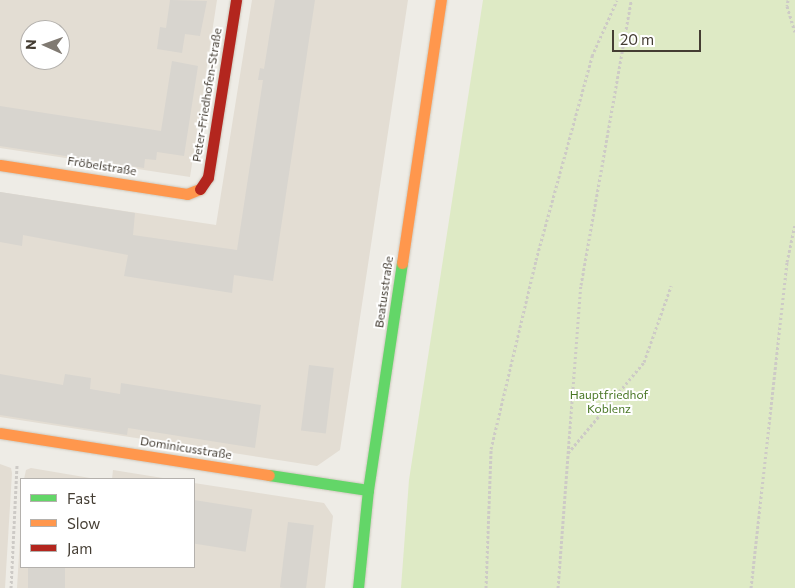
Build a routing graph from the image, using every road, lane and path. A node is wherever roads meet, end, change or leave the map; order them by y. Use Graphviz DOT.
graph roads {
  1 [pos="236,0"];
  2 [pos="441,0"];
  3 [pos="617,0"];
  4 [pos="631,0"];
  5 [pos="788,0"];
  6 [pos="795,32"];
  7 [pos="0,165"];
  8 [pos="198,191"];
  9 [pos="795,223"];
  10 [pos="671,286"];
  11 [pos="0,432"];
  12 [pos="19,436"];
  13 [pos="568,454"];
  14 [pos="368,490"];
  15 [pos="11,588"];
  16 [pos="358,588"];
  17 [pos="486,588"];
  18 [pos="558,588"];
  19 [pos="751,588"];
  1 -- 8 [label="street, Peter-Friedhofen-Straße"];
  2 -- 14 [label="street, Beatusstraße"];
  3 -- 17 [label="path"];
  4 -- 13 [label="path"];
  5 -- 6 [label="path"];
  7 -- 8 [label="street, Fröbelstraße"];
  9 -- 19 [label="path"];
  10 -- 13 [label="path"];
  11 -- 12 [label="street, Dominicusstraße"];
  12 -- 14 [label="street, Dominicusstraße"];
  12 -- 15 [label="path"];
  13 -- 18 [label="path"];
  14 -- 16 [label="street, Beatusstraße"];
}
